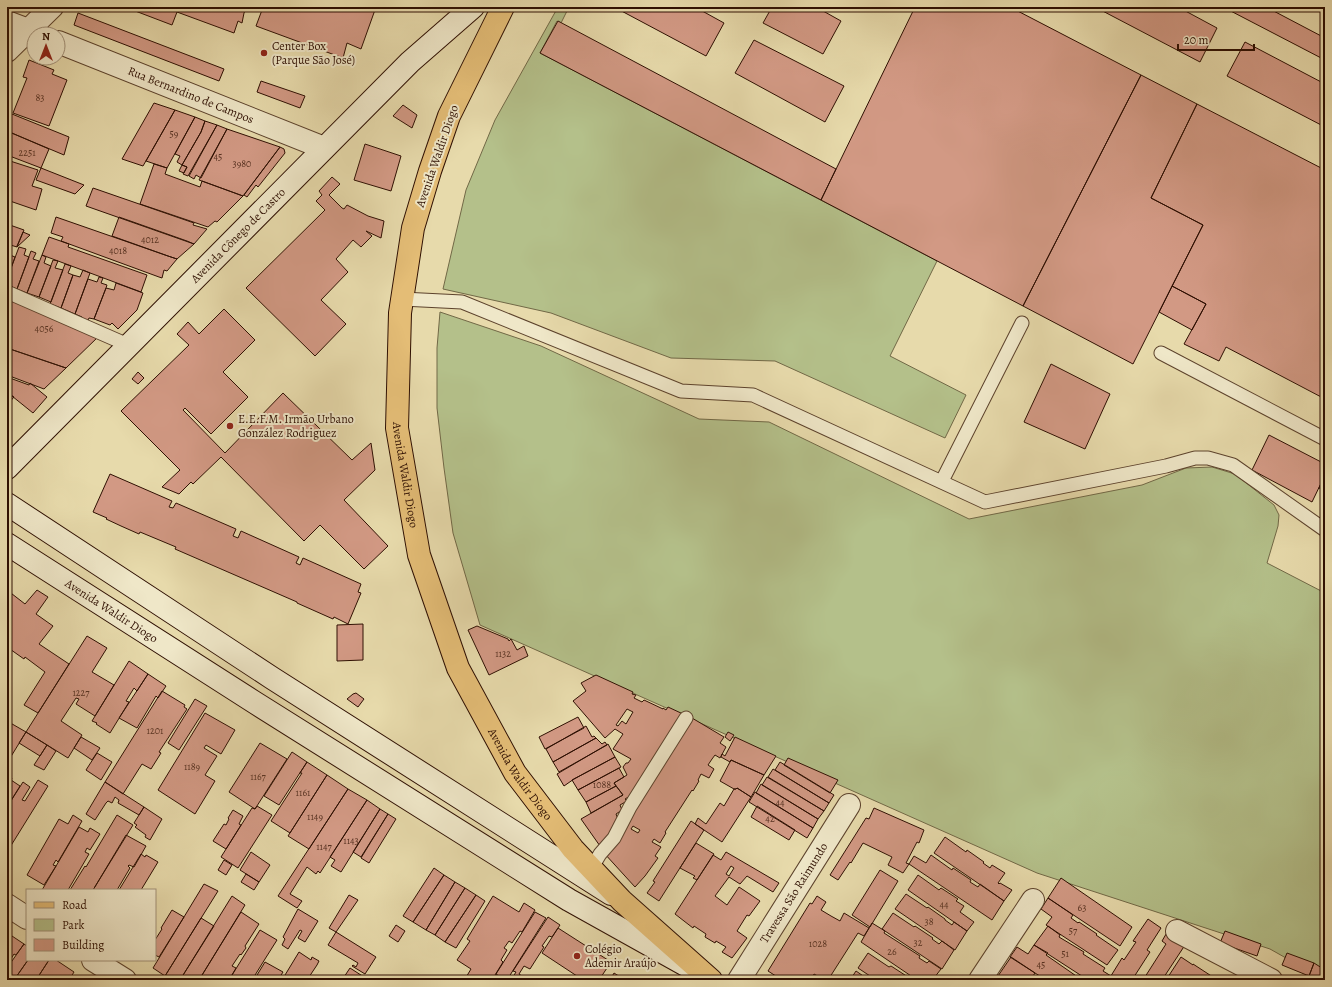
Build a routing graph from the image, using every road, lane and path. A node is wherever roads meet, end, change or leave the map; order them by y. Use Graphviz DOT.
graph roads {
  1 [pos="52,7"];
  2 [pos="473,7"];
  3 [pos="503,7"];
  4 [pos="7,22"];
  5 [pos="38,26"];
  6 [pos="26,29"];
  7 [pos="26,38"];
  8 [pos="66,45"];
  9 [pos="7,51"];
  10 [pos="324,148"];
  11 [pos="7,292"];
  12 [pos="402,298"];
  13 [pos="1022,323"];
  14 [pos="128,345"];
  15 [pos="1161,353"];
  16 [pos="1325,439"];
  17 [pos="7,468"];
  18 [pos="942,482"];
  19 [pos="7,504"];
  20 [pos="1325,530"];
  21 [pos="7,544"];
  22 [pos="272,678"];
  23 [pos="254,702"];
  24 [pos="686,718"];
  25 [pos="849,805"];
  26 [pos="592,869"];
  27 [pos="1033,900"];
  28 [pos="622,901"];
  29 [pos="7,905"];
  30 [pos="26,917"];
  31 [pos="1177,931"];
  32 [pos="95,961"];
  33 [pos="709,979"];
  34 [pos="125,980"];
  35 [pos="739,980"];
  36 [pos="980,980"];
  37 [pos="1271,980"];
  1 -- 5 [label="street"];
  2 -- 10 [label="street, Avenida Cônego de Castro"];
  3 -- 12 [label="main road, Avenida Waldir Diogo"];
  4 -- 6 [label="street"];
  7 -- 9 [label="street"];
  8 -- 10 [label="street, Rua Bernardino de Campos"];
  10 -- 14 [label="street, Avenida Cônego de Castro"];
  11 -- 14 [label="lane"];
  12 -- 18 [label="lane"];
  12 -- 26 [label="main road, Avenida Waldir Diogo"];
  13 -- 18 [label="lane"];
  14 -- 17 [label="street, Avenida Cônego de Castro"];
  15 -- 16 [label="lane"];
  18 -- 20 [label="lane"];
  19 -- 22 [label="street, Avenida Waldir Diogo"];
  21 -- 23 [label="street, Avenida Waldir Diogo"];
  22 -- 23 [label="street"];
  22 -- 28 [label="street, Avenida Waldir Diogo"];
  23 -- 33 [label="street, Avenida Waldir Diogo"];
  24 -- 26 [label="lane"];
  25 -- 35 [label="street, Travessa São Raimundo"];
  26 -- 28 [label="main road, Avenida Waldir Diogo"];
  27 -- 36 [label="street"];
  28 -- 33 [label="main road, Avenida Waldir Diogo"];
  29 -- 30 [label="street"];
  31 -- 37 [label="street"];
  32 -- 34 [label="street"];
}
